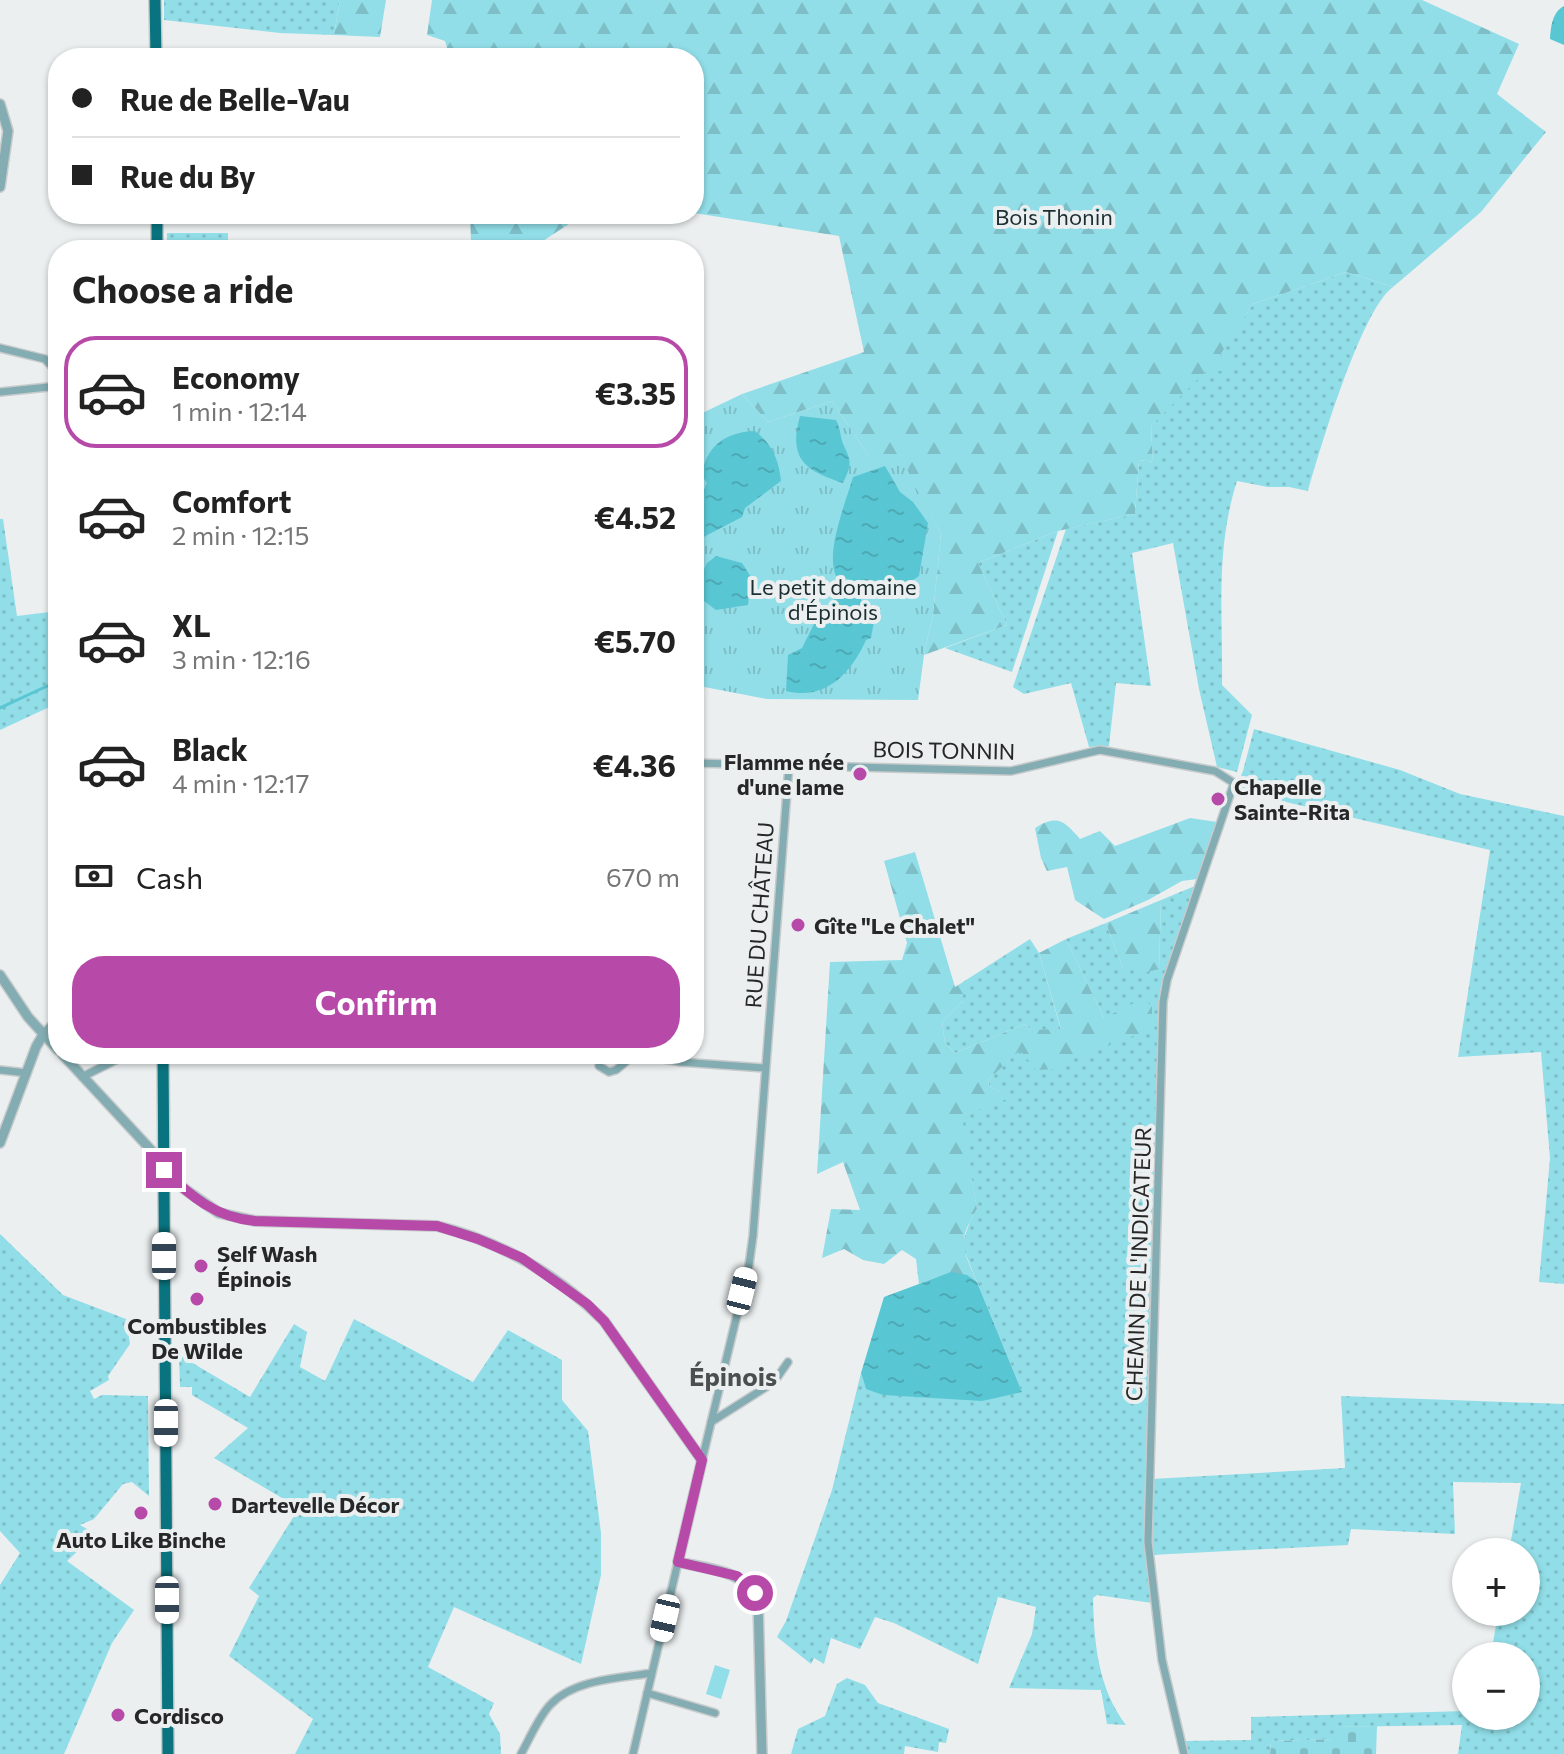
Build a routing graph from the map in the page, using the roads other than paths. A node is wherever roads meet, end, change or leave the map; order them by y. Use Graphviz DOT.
graph roads {
  1 [pos="155,0"];
  2 [pos="156,48"];
  3 [pos="0,104"];
  4 [pos="0,187"];
  5 [pos="0,348"];
  6 [pos="48,362"];
  7 [pos="48,387"];
  8 [pos="0,392"];
  9 [pos="704,763"];
  10 [pos="789,765"];
  11 [pos="1234,783"];
  12 [pos="0,975"];
  13 [pos="48,1029"];
  14 [pos="44,1033"];
  15 [pos="48,1038"];
  16 [pos="71,1064"];
  17 [pos="108,1064"];
  18 [pos="163,1064"];
  19 [pos="599,1064"];
  20 [pos="624,1064"];
  21 [pos="704,1064"];
  22 [pos="765,1068"];
  23 [pos="0,1070"];
  24 [pos="27,1073"];
  25 [pos="82,1077"];
  26 [pos="0,1143"];
  27 [pos="164,1170"];
  28 [pos="788,1362"];
  29 [pos="711,1422"];
  30 [pos="702,1460"];
  31 [pos="678,1562"];
  32 [pos="652,1673"];
  33 [pos="647,1693"];
  34 [pos="715,1713"];
  35 [pos="168,1754"];
  36 [pos="521,1754"];
  37 [pos="633,1754"];
  38 [pos="762,1754"];
  39 [pos="1184,1754"];
  1 -- 2 [label="main road"];
  3 -- 4 [label="street"];
  5 -- 6 [label="street"];
  7 -- 8 [label="street"];
  9 -- 10 [label="street, BOIS TONNIN"];
  10 -- 11 [label="street, BOIS TONNIN"];
  10 -- 22 [label="street, RUE DU CHÂTEAU"];
  11 -- 39 [label="street, CHEMIN DE L'INDICATEUR"];
  12 -- 14 [label="street"];
  13 -- 14 [label="street"];
  14 -- 15 [label="street"];
  14 -- 24 [label="street"];
  16 -- 25 [label="street"];
  17 -- 25 [label="street"];
  18 -- 27 [label="main road"];
  19 -- 20 [label="street"];
  21 -- 22 [label="street"];
  22 -- 29 [label="street, RUE DU CHÂTEAU"];
  23 -- 24 [label="street"];
  24 -- 26 [label="street"];
  25 -- 27 [label="street"];
  27 -- 30 [label="street"];
  27 -- 35 [label="main road"];
  28 -- 29 [label="street"];
  29 -- 30 [label="street, RUE DU CHÂTEAU"];
  30 -- 31 [label="street"];
  31 -- 32 [label="street"];
  31 -- 38 [label="street"];
  32 -- 33 [label="street"];
  32 -- 36 [label="street"];
  33 -- 34 [label="street"];
  33 -- 37 [label="street"];
}
